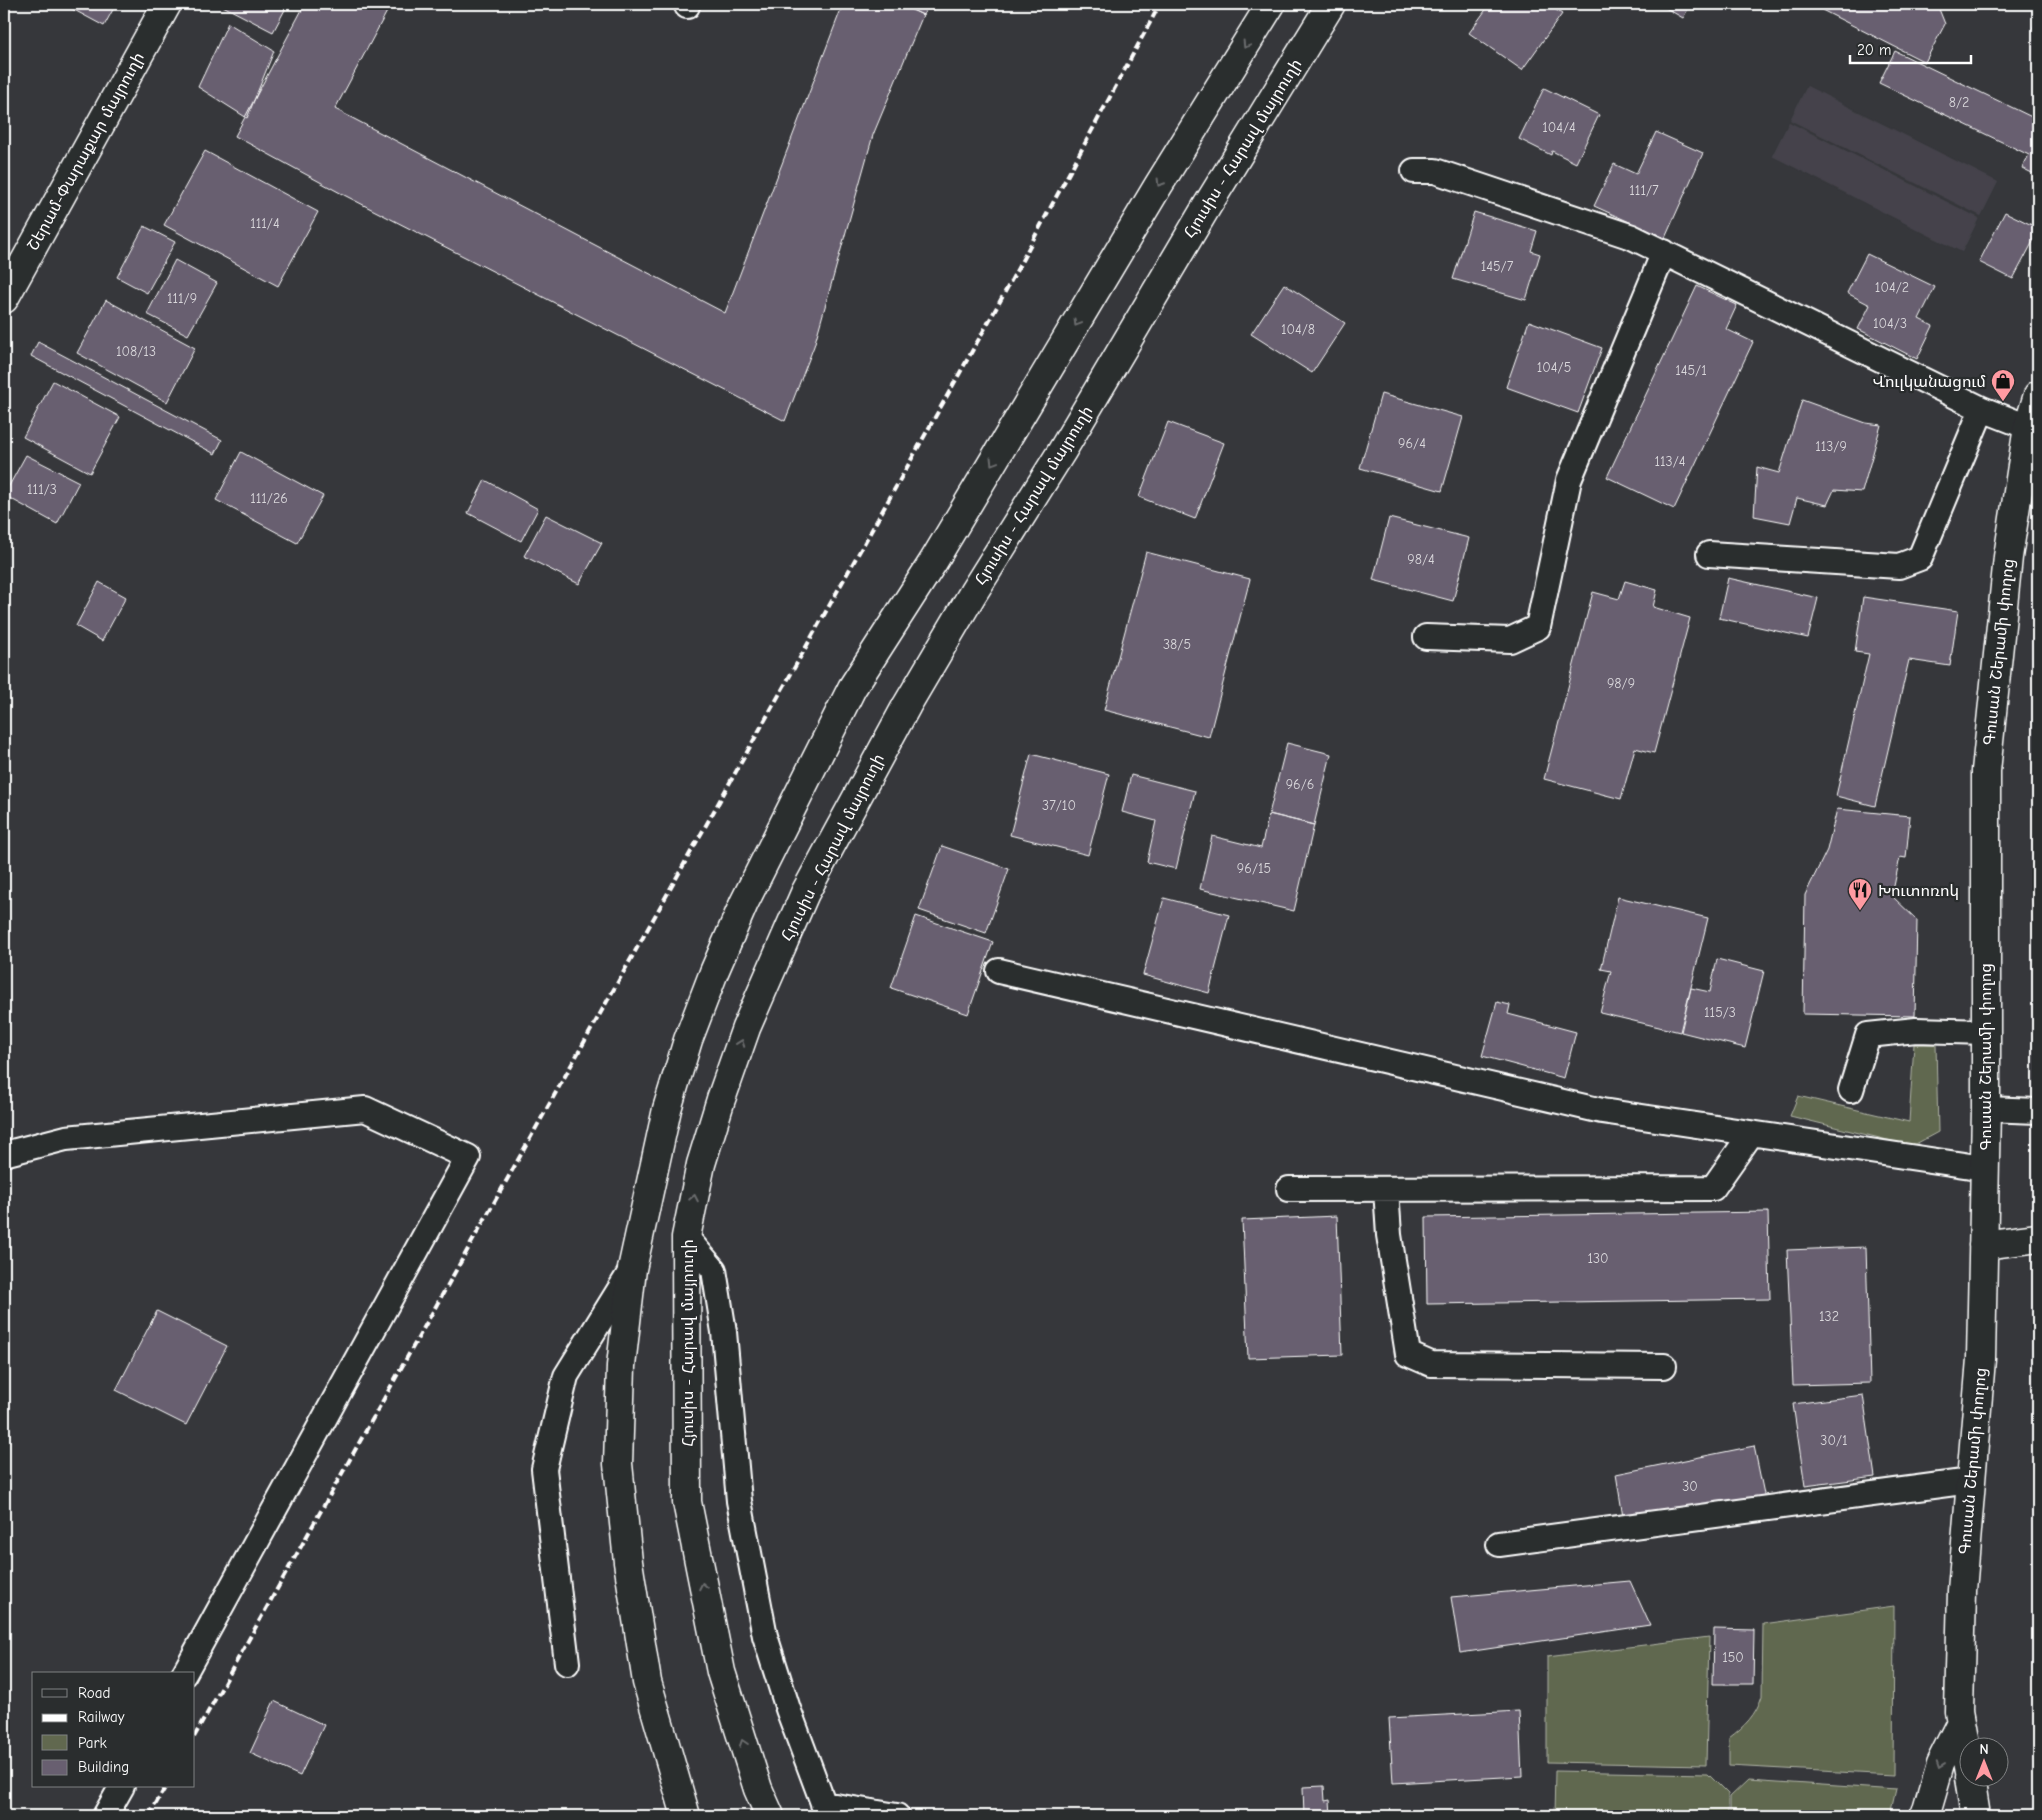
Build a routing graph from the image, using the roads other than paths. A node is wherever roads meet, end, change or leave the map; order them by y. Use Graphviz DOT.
graph roads {
  1 [pos="167,4"];
  2 [pos="1271,4"];
  3 [pos="1331,4"];
  4 [pos="1414,171"];
  5 [pos="1664,252"];
  6 [pos="4,299"];
  7 [pos="2038,395"];
  8 [pos="1982,409"];
  9 [pos="2033,427"];
  10 [pos="1709,554"];
  11 [pos="1426,637"];
  12 [pos="999,971"];
  13 [pos="1986,1032"];
  14 [pos="1851,1090"];
  15 [pos="1986,1109"];
  16 [pos="2038,1111"];
  17 [pos="1751,1134"];
  18 [pos="4,1154"];
  19 [pos="1984,1168"];
  20 [pos="1289,1189"];
  21 [pos="1386,1189"];
  22 [pos="686,1237"];
  23 [pos="2038,1238"];
  24 [pos="1983,1245"];
  25 [pos="632,1269"];
  26 [pos="1664,1366"];
  27 [pos="1970,1481"];
  28 [pos="1500,1544"];
  29 [pos="567,1663"];
  30 [pos="185,1672"];
  31 [pos="1961,1722"];
  32 [pos="1964,1738"];
  33 [pos="121,1788"];
  34 [pos="1972,1788"];
  35 [pos="826,1810"];
  36 [pos="106,1816"];
  37 [pos="686,1816"];
  38 [pos="770,1816"];
  39 [pos="897,1816"];
  40 [pos="1926,1816"];
  41 [pos="1976,1816"];
  1 -- 6 [label="main road, Շերամ-Փարաքար մայրուղի"];
  2 -- 25 [label="main road, one-way"];
  22 -- 3 [label="main road, Հյուսիս - Հարավ մայրուղի, one-way"];
  4 -- 5 [label="lane"];
  5 -- 8 [label="lane"];
  5 -- 11 [label="lane"];
  7 -- 9 [label="main road, Գուսան Շերամի փողոց"];
  8 -- 9 [label="lane"];
  8 -- 10 [label="lane"];
  9 -- 13 [label="main road, Գուսան Շերամի փողոց"];
  12 -- 17 [label="lane"];
  13 -- 14 [label="lane"];
  13 -- 15 [label="main road, Գուսան Շերամի փողոց"];
  15 -- 16 [label="lane"];
  15 -- 19 [label="main road, Գուսան Շերամի փողոց"];
  17 -- 19 [label="lane"];
  17 -- 21 [label="lane"];
  18 -- 30 [label="lane"];
  19 -- 24 [label="main road, Գուսան Շերամի փողոց"];
  20 -- 21 [label="lane"];
  21 -- 26 [label="lane"];
  22 -- 35 [label="lane"];
  38 -- 22 [label="main road, Հյուսիս - Հարավ մայրուղի, one-way"];
  23 -- 24 [label="main road"];
  24 -- 27 [label="main road, Գուսան Շերամի փողոց"];
  25 -- 29 [label="lane"];
  25 -- 37 [label="main road"];
  27 -- 28 [label="lane"];
  27 -- 31 [label="main road, Գուսան Շերամի փողոց"];
  31 -- 32 [label="main road, Գուսան Շերամի փողոց"];
  31 -- 40 [label="main road, one-way"];
  33 -- 36 [label="lane"];
  34 -- 41 [label="main road"];
  35 -- 39 [label="lane"];
}
